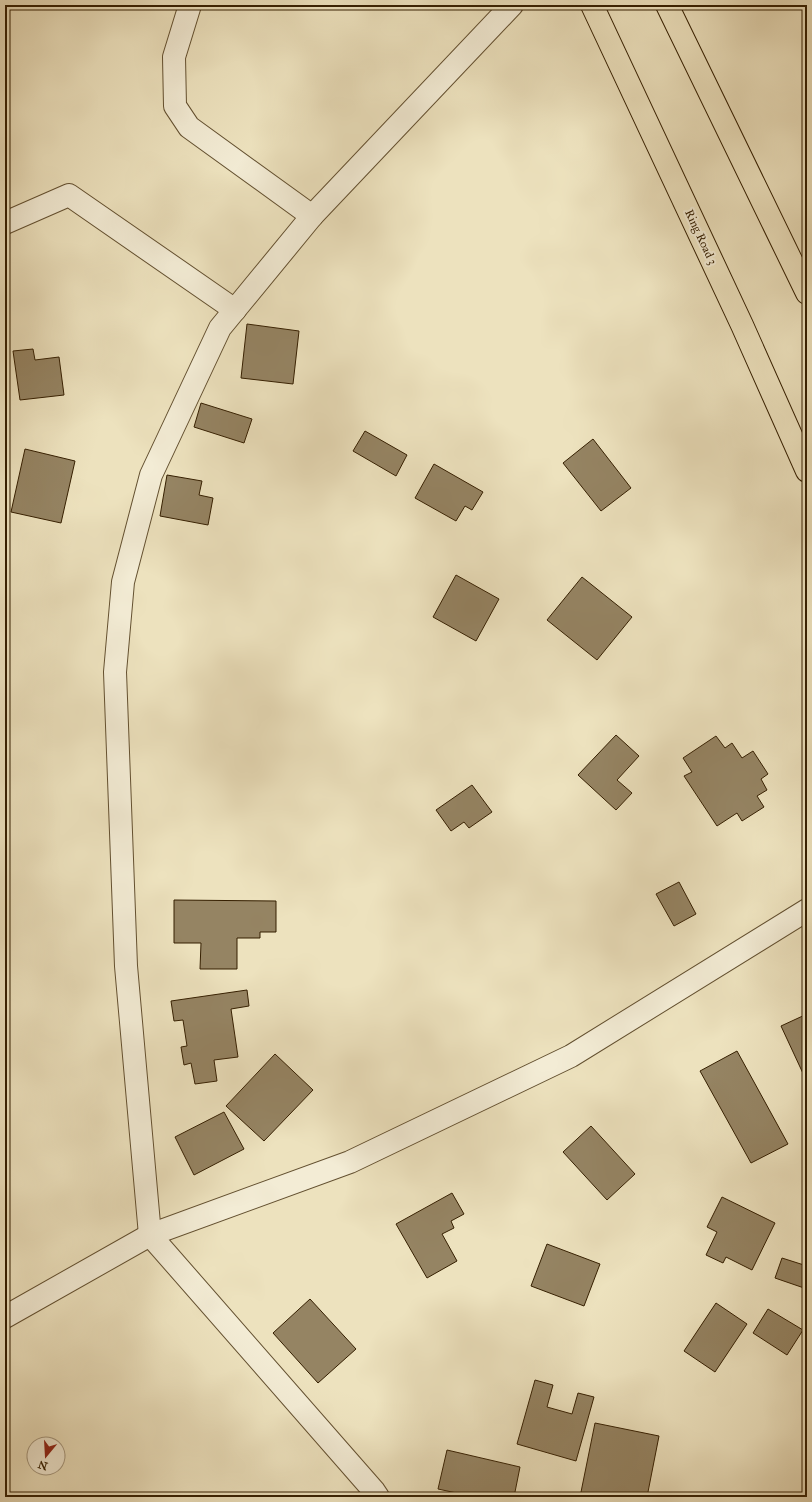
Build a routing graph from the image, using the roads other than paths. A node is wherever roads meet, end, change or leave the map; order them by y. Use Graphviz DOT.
graph roads {
  1 [pos="190,5"];
  2 [pos="512,5"];
  3 [pos="592,5"];
  4 [pos="667,5"];
  5 [pos="312,216"];
  6 [pos="5,223"];
  7 [pos="807,293"];
  8 [pos="235,310"];
  9 [pos="807,471"];
  10 [pos="807,910"];
  11 [pos="150,1236"];
  12 [pos="5,1317"];
  13 [pos="378,1497"];
  1 -- 5 [label="street"];
  2 -- 5 [label="street"];
  3 -- 9 [label="main road, Ring Road 3"];
  4 -- 7 [label="main road"];
  5 -- 8 [label="street"];
  6 -- 8 [label="street"];
  8 -- 11 [label="street"];
  10 -- 11 [label="street"];
  11 -- 12 [label="street"];
  11 -- 13 [label="street"];
}
